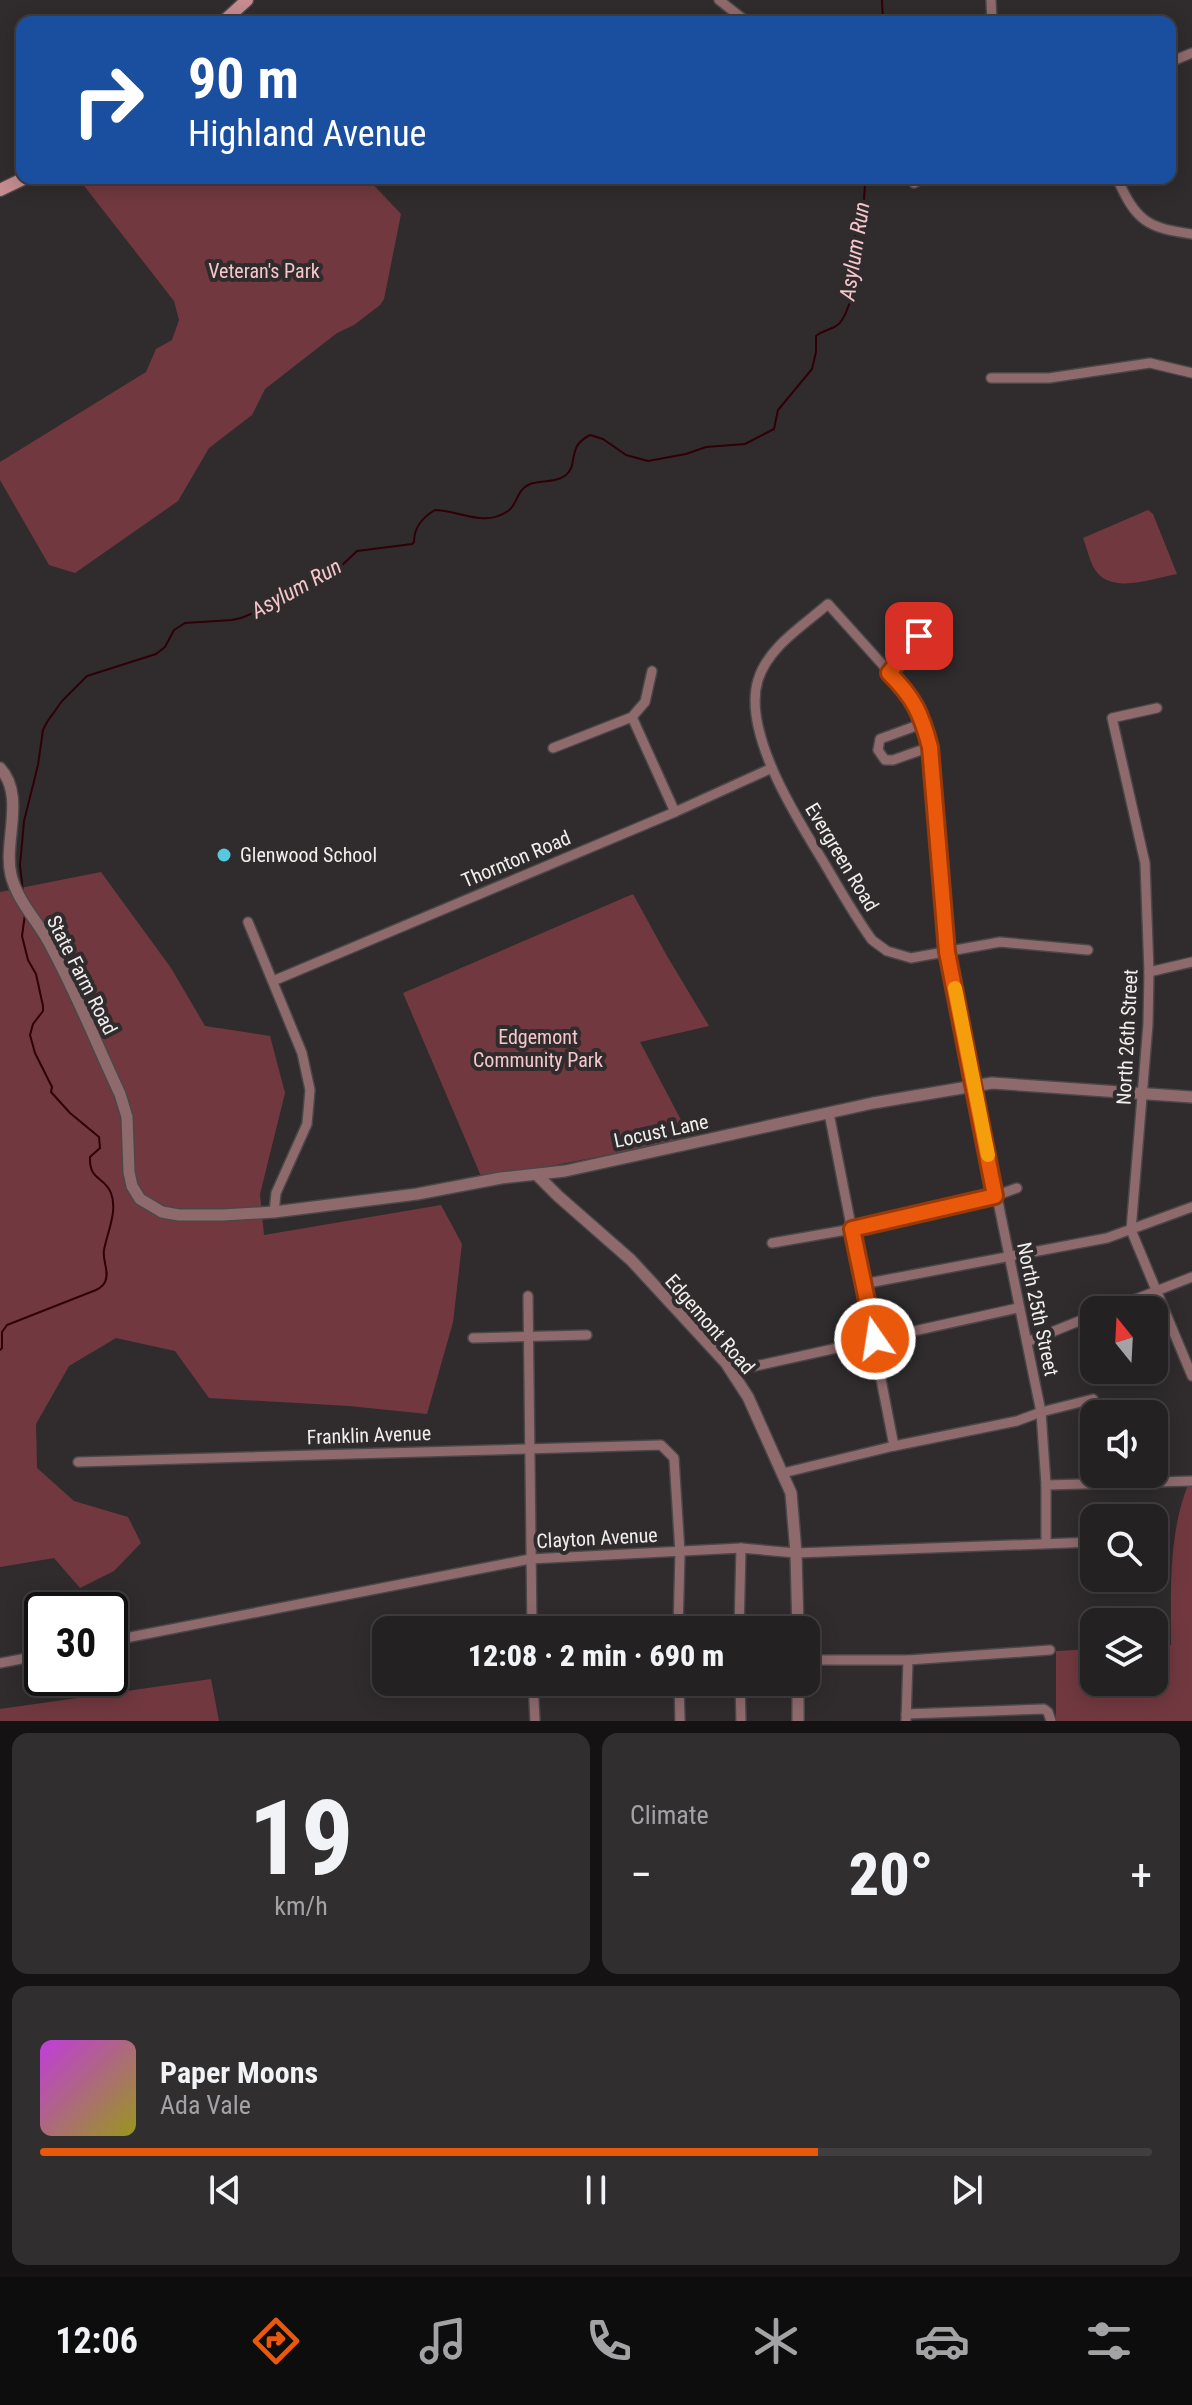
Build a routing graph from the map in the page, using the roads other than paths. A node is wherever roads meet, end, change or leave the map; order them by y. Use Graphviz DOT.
graph roads {
  1 [pos="247,0"];
  2 [pos="719,0"];
  3 [pos="230,16"];
  4 [pos="739,16"];
  5 [pos="1120,184"];
  6 [pos="1192,234"];
  7 [pos="1192,373"];
  8 [pos="991,378"];
  9 [pos="828,604"];
  10 [pos="934,618"];
  11 [pos="652,671"];
  12 [pos="889,673"];
  13 [pos="1157,708"];
  14 [pos="632,717"];
  15 [pos="924,723"];
  16 [pos="930,747"];
  17 [pos="553,748"];
  18 [pos="0,768"];
  19 [pos="772,768"];
  20 [pos="675,812"];
  21 [pos="248,922"];
  22 [pos="1088,950"];
  23 [pos="947,952"];
  24 [pos="1192,962"];
  25 [pos="1149,972"];
  26 [pos="273,981"];
  27 [pos="974,1084"];
  28 [pos="1142,1093"];
  29 [pos="1192,1097"];
  30 [pos="829,1113"];
  31 [pos="537,1175"];
  32 [pos="1017,1188"];
  33 [pos="995,1196"];
  34 [pos="140,1199"];
  35 [pos="1192,1207"];
  36 [pos="274,1212"];
  37 [pos="852,1229"];
  38 [pos="1131,1230"];
  39 [pos="772,1243"];
  40 [pos="1009,1255"];
  41 [pos="1192,1277"];
  42 [pos="863,1284"];
  43 [pos="1155,1291"];
  44 [pos="528,1296"];
  45 [pos="1143,1296"];
  46 [pos="1018,1308"];
  47 [pos="1080,1321"];
  48 [pos="527,1335"];
  49 [pos="587,1335"];
  50 [pos="473,1338"];
  51 [pos="875,1339"];
  52 [pos="1027,1342"];
  53 [pos="1192,1347"];
  54 [pos="1181,1351"];
  55 [pos="735,1376"];
  56 [pos="1192,1376"];
  57 [pos="1093,1399"];
  58 [pos="1041,1412"];
  59 [pos="894,1446"];
  60 [pos="529,1448"];
  61 [pos="78,1462"];
  62 [pos="783,1473"];
  63 [pos="1192,1481"];
  64 [pos="1046,1485"];
  65 [pos="1080,1542"];
  66 [pos="1046,1543"];
  67 [pos="741,1548"];
  68 [pos="680,1553"];
  69 [pos="796,1553"];
  70 [pos="530,1559"];
  71 [pos="532,1616"];
  72 [pos="678,1616"];
  73 [pos="739,1616"];
  74 [pos="798,1616"];
  75 [pos="128,1637"];
  76 [pos="1050,1650"];
  77 [pos="24,1658"];
  78 [pos="820,1660"];
  79 [pos="908,1660"];
  80 [pos="0,1663"];
  81 [pos="534,1696"];
  82 [pos="679,1696"];
  83 [pos="740,1696"];
  84 [pos="798,1696"];
  85 [pos="906,1717"];
  86 [pos="1050,1717"];
  87 [pos="535,1721"];
  88 [pos="680,1721"];
  89 [pos="741,1721"];
  90 [pos="798,1721"];
  1 -- 3 [label="main road"];
  2 -- 4 [label="street"];
  5 -- 6 [label="street"];
  7 -- 8 [label="street"];
  9 -- 12 [label="street, North 25th Street"];
  9 -- 19 [label="street, Evergreen Road"];
  10 -- 12 [label="street"];
  11 -- 14 [label="street"];
  12 -- 15 [label="street, North 25th Street"];
  13 -- 25 [label="street, North 26th Street"];
  14 -- 17 [label="street"];
  14 -- 20 [label="street"];
  15 -- 16 [label="street, North 25th Street"];
  15 -- 16 [label="street"];
  16 -- 23 [label="street, North 25th Street"];
  18 -- 34 [label="street, State Farm Road"];
  19 -- 20 [label="street, Thornton Road"];
  19 -- 23 [label="street, Evergreen Road"];
  20 -- 26 [label="street, Thornton Road"];
  21 -- 26 [label="street"];
  22 -- 23 [label="street, Evergreen Road"];
  23 -- 27 [label="street, North 25th Street"];
  24 -- 25 [label="street"];
  25 -- 28 [label="street, North 26th Street"];
  26 -- 36 [label="street"];
  27 -- 28 [label="street, Locust Lane"];
  27 -- 30 [label="street, Locust Lane"];
  27 -- 33 [label="street, North 25th Street"];
  28 -- 29 [label="street, Locust Lane"];
  28 -- 38 [label="street, North 26th Street"];
  30 -- 31 [label="street, Locust Lane"];
  30 -- 37 [label="street"];
  31 -- 36 [label="street, Locust Lane"];
  31 -- 55 [label="street, Edgemont Road"];
  32 -- 33 [label="street"];
  33 -- 37 [label="street"];
  33 -- 40 [label="street, North 25th Street"];
  34 -- 36 [label="street, Locust Lane"];
  35 -- 38 [label="street"];
  37 -- 39 [label="street"];
  37 -- 42 [label="street"];
  38 -- 40 [label="street"];
  38 -- 43 [label="street, North 26th Street"];
  40 -- 42 [label="street"];
  40 -- 46 [label="street, North 25th Street"];
  41 -- 43 [label="street"];
  42 -- 51 [label="street"];
  43 -- 45 [label="street"];
  43 -- 54 [label="street, North 26th Street"];
  44 -- 48 [label="street"];
  46 -- 51 [label="street"];
  46 -- 52 [label="street, North 25th Street"];
  47 -- 52 [label="street"];
  48 -- 49 [label="street"];
  48 -- 50 [label="street"];
  48 -- 60 [label="street"];
  51 -- 55 [label="street"];
  51 -- 59 [label="street"];
  52 -- 58 [label="street, North 25th Street"];
  53 -- 54 [label="street"];
  54 -- 56 [label="street, North 26th Street"];
  55 -- 62 [label="street, Edgemont Road"];
  57 -- 58 [label="street"];
  58 -- 59 [label="street"];
  58 -- 64 [label="street, North 25th Street"];
  59 -- 62 [label="street"];
  60 -- 61 [label="street, Franklin Avenue"];
  60 -- 68 [label="street, Franklin Avenue"];
  60 -- 70 [label="street"];
  62 -- 69 [label="street, Edgemont Road"];
  63 -- 64 [label="street"];
  64 -- 66 [label="street, North 25th Street"];
  65 -- 66 [label="street, Clayton Avenue"];
  66 -- 69 [label="street, Clayton Avenue"];
  67 -- 68 [label="street, Clayton Avenue"];
  67 -- 69 [label="street, Clayton Avenue"];
  67 -- 73 [label="street"];
  68 -- 70 [label="street, Clayton Avenue"];
  68 -- 72 [label="street"];
  69 -- 74 [label="street, Edgemont Road"];
  70 -- 71 [label="street"];
  70 -- 75 [label="street, Clayton Avenue"];
  76 -- 79 [label="street"];
  77 -- 80 [label="street"];
  78 -- 79 [label="street"];
  79 -- 85 [label="street"];
  81 -- 87 [label="street"];
  82 -- 88 [label="street"];
  83 -- 89 [label="street"];
  84 -- 90 [label="street"];
  85 -- 86 [label="street"];
}
